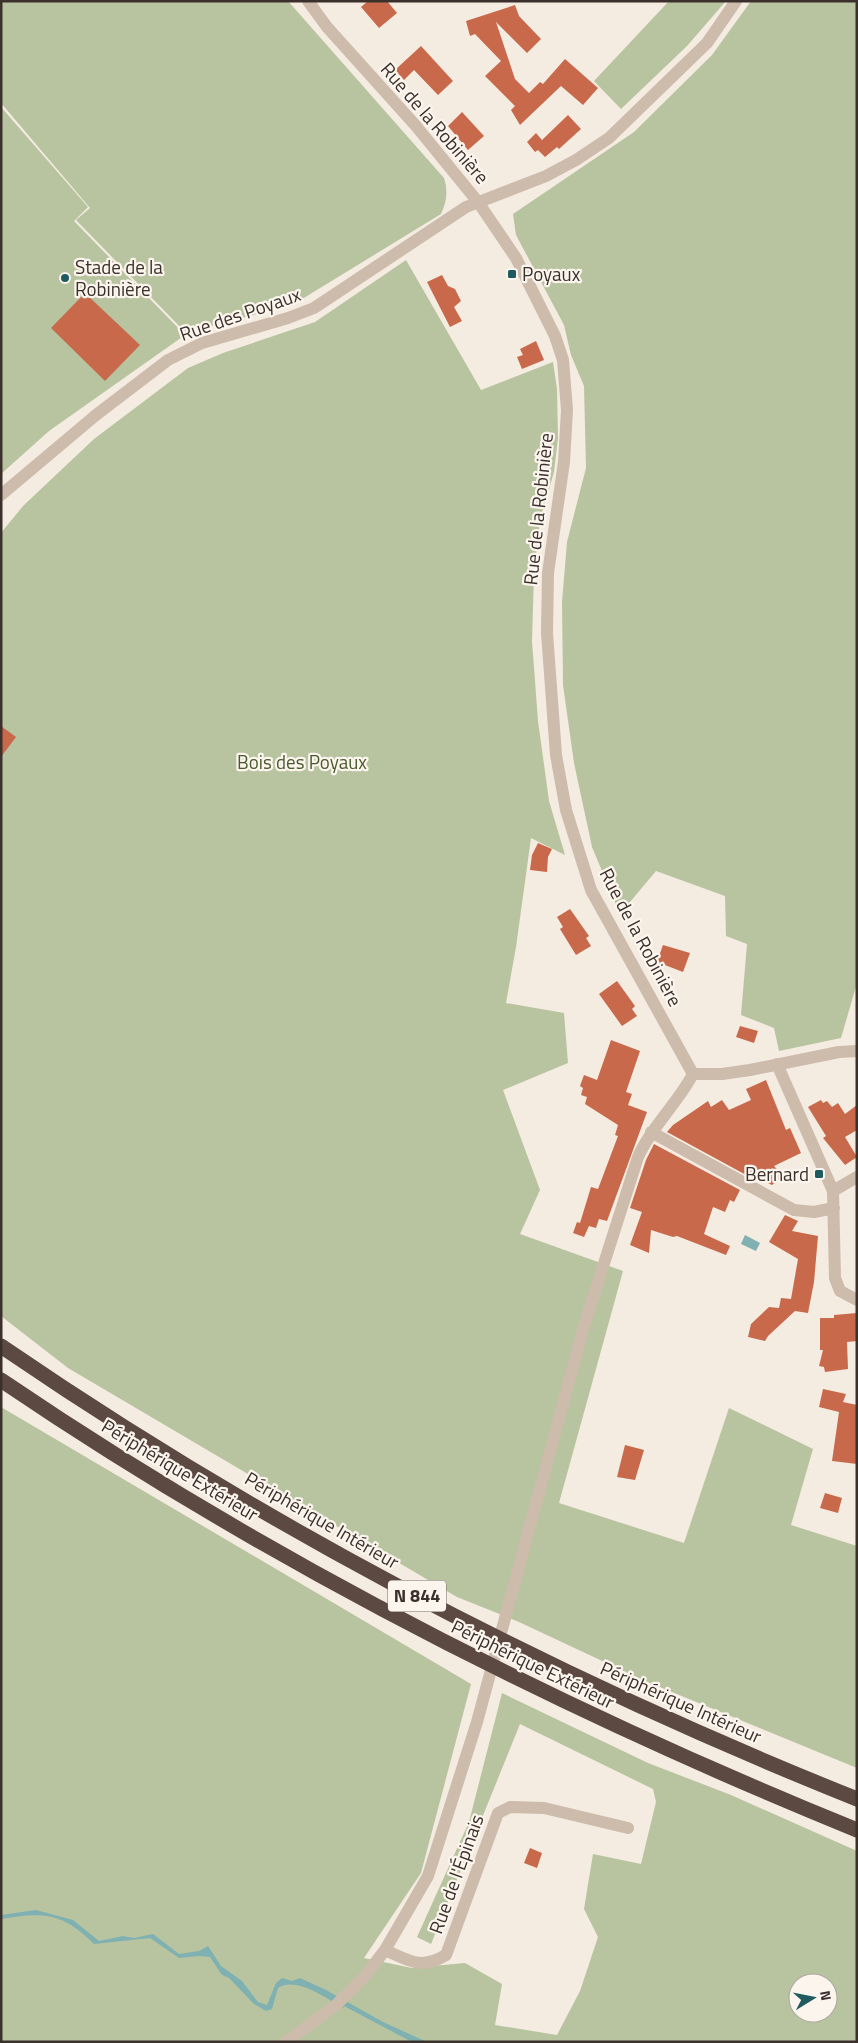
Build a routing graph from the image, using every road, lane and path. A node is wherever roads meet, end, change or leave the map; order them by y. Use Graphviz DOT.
graph roads {
  1 [pos="308,1"];
  2 [pos="736,1"];
  3 [pos="478,202"];
  4 [pos="1,495"];
  5 [pos="857,1051"];
  6 [pos="776,1064"];
  7 [pos="693,1074"];
  8 [pos="652,1132"];
  9 [pos="857,1177"];
  10 [pos="833,1191"];
  11 [pos="834,1208"];
  12 [pos="857,1300"];
  13 [pos="1,1346"];
  14 [pos="1,1380"];
  15 [pos="857,1800"];
  16 [pos="628,1828"];
  17 [pos="857,1830"];
  18 [pos="385,1950"];
  19 [pos="286,2042"];
  1 -- 3 [label="street, Rue de la Robinière"];
  2 -- 3 [label="street, Rue des Poyaux"];
  3 -- 4 [label="street, Rue des Poyaux"];
  3 -- 7 [label="street, Rue de la Robinière"];
  5 -- 6 [label="street"];
  6 -- 7 [label="street"];
  6 -- 10 [label="street"];
  7 -- 8 [label="street"];
  8 -- 11 [label="street"];
  8 -- 18 [label="street"];
  9 -- 10 [label="street"];
  10 -- 11 [label="street"];
  11 -- 12 [label="street"];
  13 -- 15 [label="highway, Périphérique Intérieur / N 844"];
  14 -- 17 [label="highway, Périphérique Extérieur / N 844"];
  16 -- 18 [label="street, Rue de l'Épinais"];
  18 -- 19 [label="street"];
}
